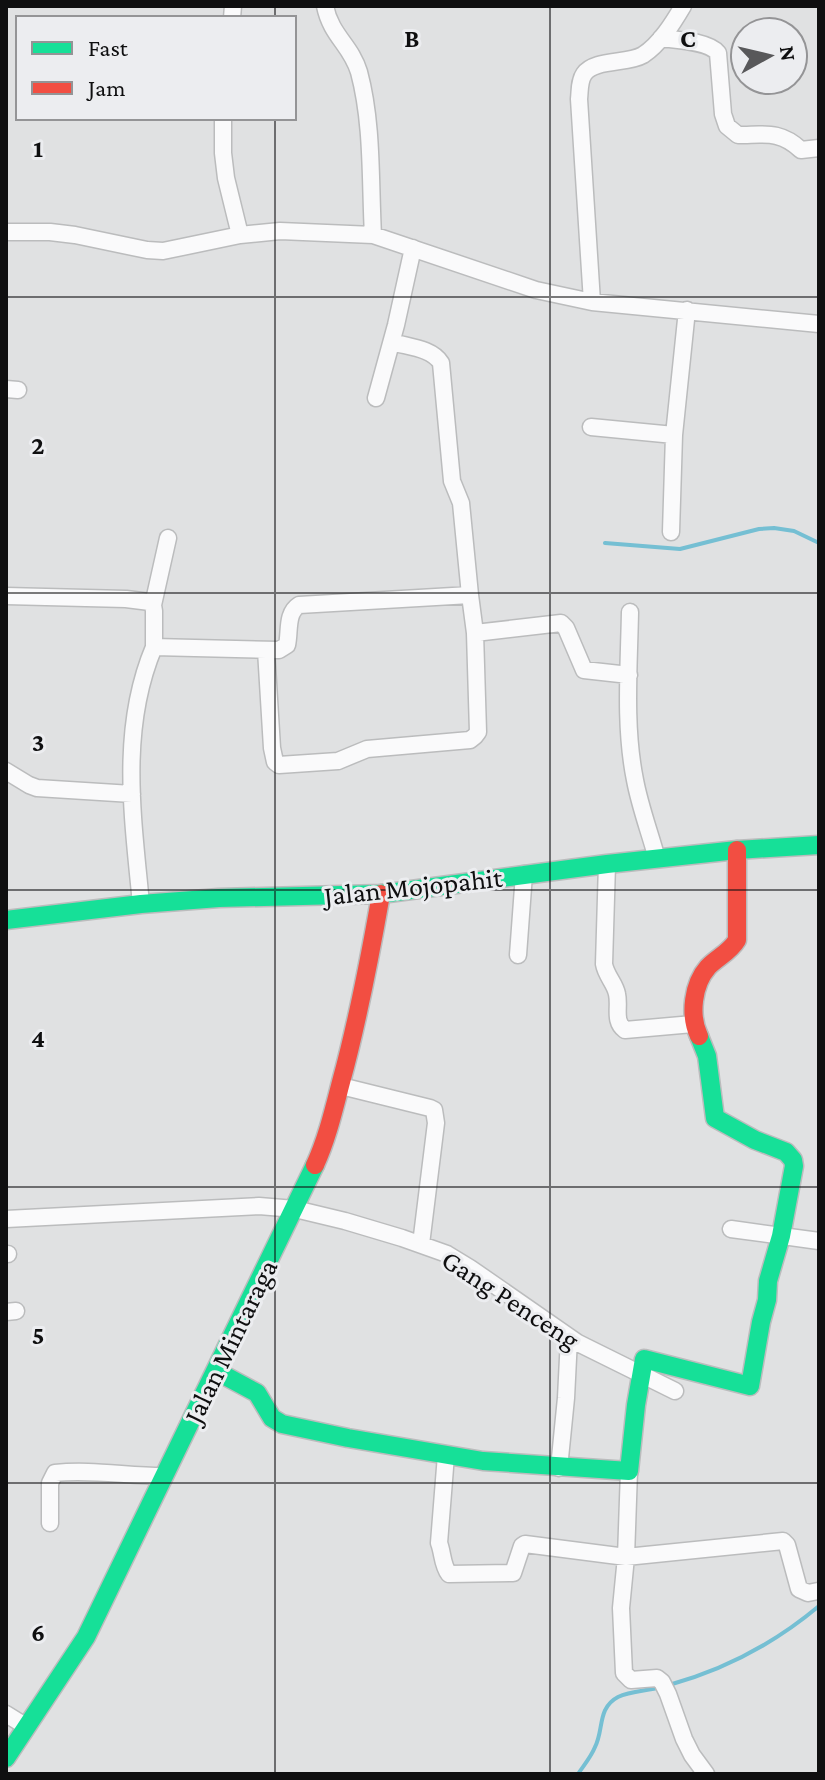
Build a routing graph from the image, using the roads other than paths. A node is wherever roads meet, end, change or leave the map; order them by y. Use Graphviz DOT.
graph roads {
  1 [pos="325,6"];
  2 [pos="683,6"];
  3 [pos="661,38"];
  4 [pos="223,120"];
  5 [pos="819,148"];
  6 [pos="6,232"];
  7 [pos="240,235"];
  8 [pos="373,235"];
  9 [pos="413,248"];
  10 [pos="592,302"];
  11 [pos="687,310"];
  12 [pos="819,324"];
  13 [pos="392,342"];
  14 [pos="376,398"];
  15 [pos="591,427"];
  16 [pos="674,435"];
  17 [pos="671,532"];
  18 [pos="168,538"];
  19 [pos="470,595"];
  20 [pos="6,596"];
  21 [pos="153,605"];
  22 [pos="630,612"];
  23 [pos="475,633"];
  24 [pos="154,647"];
  25 [pos="266,650"];
  26 [pos="629,675"];
  27 [pos="6,771"];
  28 [pos="132,794"];
  29 [pos="819,845"];
  30 [pos="737,850"];
  31 [pos="657,859"];
  32 [pos="607,864"];
  33 [pos="524,874"];
  34 [pos="381,894"];
  35 [pos="141,904"];
  36 [pos="6,920"];
  37 [pos="518,955"];
  38 [pos="693,1024"];
  39 [pos="341,1086"];
  40 [pos="295,1209"];
  41 [pos="6,1219"];
  42 [pos="731,1229"];
  43 [pos="781,1236"];
  44 [pos="819,1241"];
  45 [pos="421,1244"];
  46 [pos="569,1338"];
  47 [pos="216,1371"];
  48 [pos="675,1391"];
  49 [pos="446,1455"];
  50 [pos="559,1468"];
  51 [pos="629,1471"];
  52 [pos="163,1476"];
  53 [pos="50,1523"];
  54 [pos="626,1557"];
  55 [pos="818,1591"];
  56 [pos="6,1714"];
  57 [pos="27,1727"];
  58 [pos="6,1758"];
  59 [pos="706,1774"];
  1 -- 8 [label="street"];
  2 -- 3 [label="street"];
  3 -- 5 [label="street"];
  3 -- 10 [label="street"];
  4 -- 7 [label="street"];
  6 -- 7 [label="street"];
  7 -- 8 [label="street"];
  8 -- 9 [label="street"];
  9 -- 10 [label="street"];
  9 -- 13 [label="street"];
  10 -- 11 [label="street"];
  11 -- 12 [label="street"];
  11 -- 16 [label="street"];
  13 -- 14 [label="street"];
  13 -- 19 [label="street"];
  15 -- 16 [label="street"];
  16 -- 17 [label="street"];
  18 -- 21 [label="street"];
  19 -- 23 [label="street"];
  19 -- 25 [label="street"];
  20 -- 21 [label="street"];
  21 -- 24 [label="street"];
  22 -- 26 [label="street"];
  23 -- 25 [label="street"];
  23 -- 26 [label="street"];
  24 -- 25 [label="street"];
  24 -- 28 [label="street"];
  26 -- 31 [label="street"];
  27 -- 28 [label="street"];
  28 -- 35 [label="street"];
  29 -- 30 [label="street, Jalan Mojopahit"];
  30 -- 31 [label="street, Jalan Mojopahit"];
  30 -- 38 [label="street"];
  31 -- 32 [label="street, Jalan Mojopahit"];
  32 -- 33 [label="street, Jalan Mojopahit"];
  32 -- 38 [label="street"];
  33 -- 34 [label="street, Jalan Mojopahit"];
  33 -- 37 [label="street"];
  34 -- 35 [label="street, Jalan Mojopahit"];
  34 -- 39 [label="street, Jalan Mintaraga"];
  35 -- 36 [label="street, Jalan Mojopahit"];
  38 -- 43 [label="street"];
  39 -- 40 [label="street, Jalan Mintaraga"];
  39 -- 45 [label="street"];
  40 -- 41 [label="street, Gang Penceng"];
  40 -- 45 [label="street, Gang Penceng"];
  40 -- 47 [label="street, Jalan Mintaraga"];
  42 -- 43 [label="street"];
  43 -- 44 [label="street"];
  43 -- 51 [label="street"];
  45 -- 46 [label="street, Gang Penceng"];
  46 -- 48 [label="street, Gang Penceng"];
  46 -- 50 [label="street"];
  47 -- 49 [label="street"];
  47 -- 52 [label="street, Jalan Mintaraga"];
  49 -- 50 [label="street"];
  49 -- 54 [label="street"];
  50 -- 51 [label="street"];
  51 -- 54 [label="street"];
  52 -- 53 [label="street"];
  52 -- 57 [label="street, Jalan Mintaraga"];
  54 -- 55 [label="street"];
  54 -- 59 [label="street"];
  56 -- 57 [label="street"];
  57 -- 58 [label="street, Jalan Mintaraga"];
}
